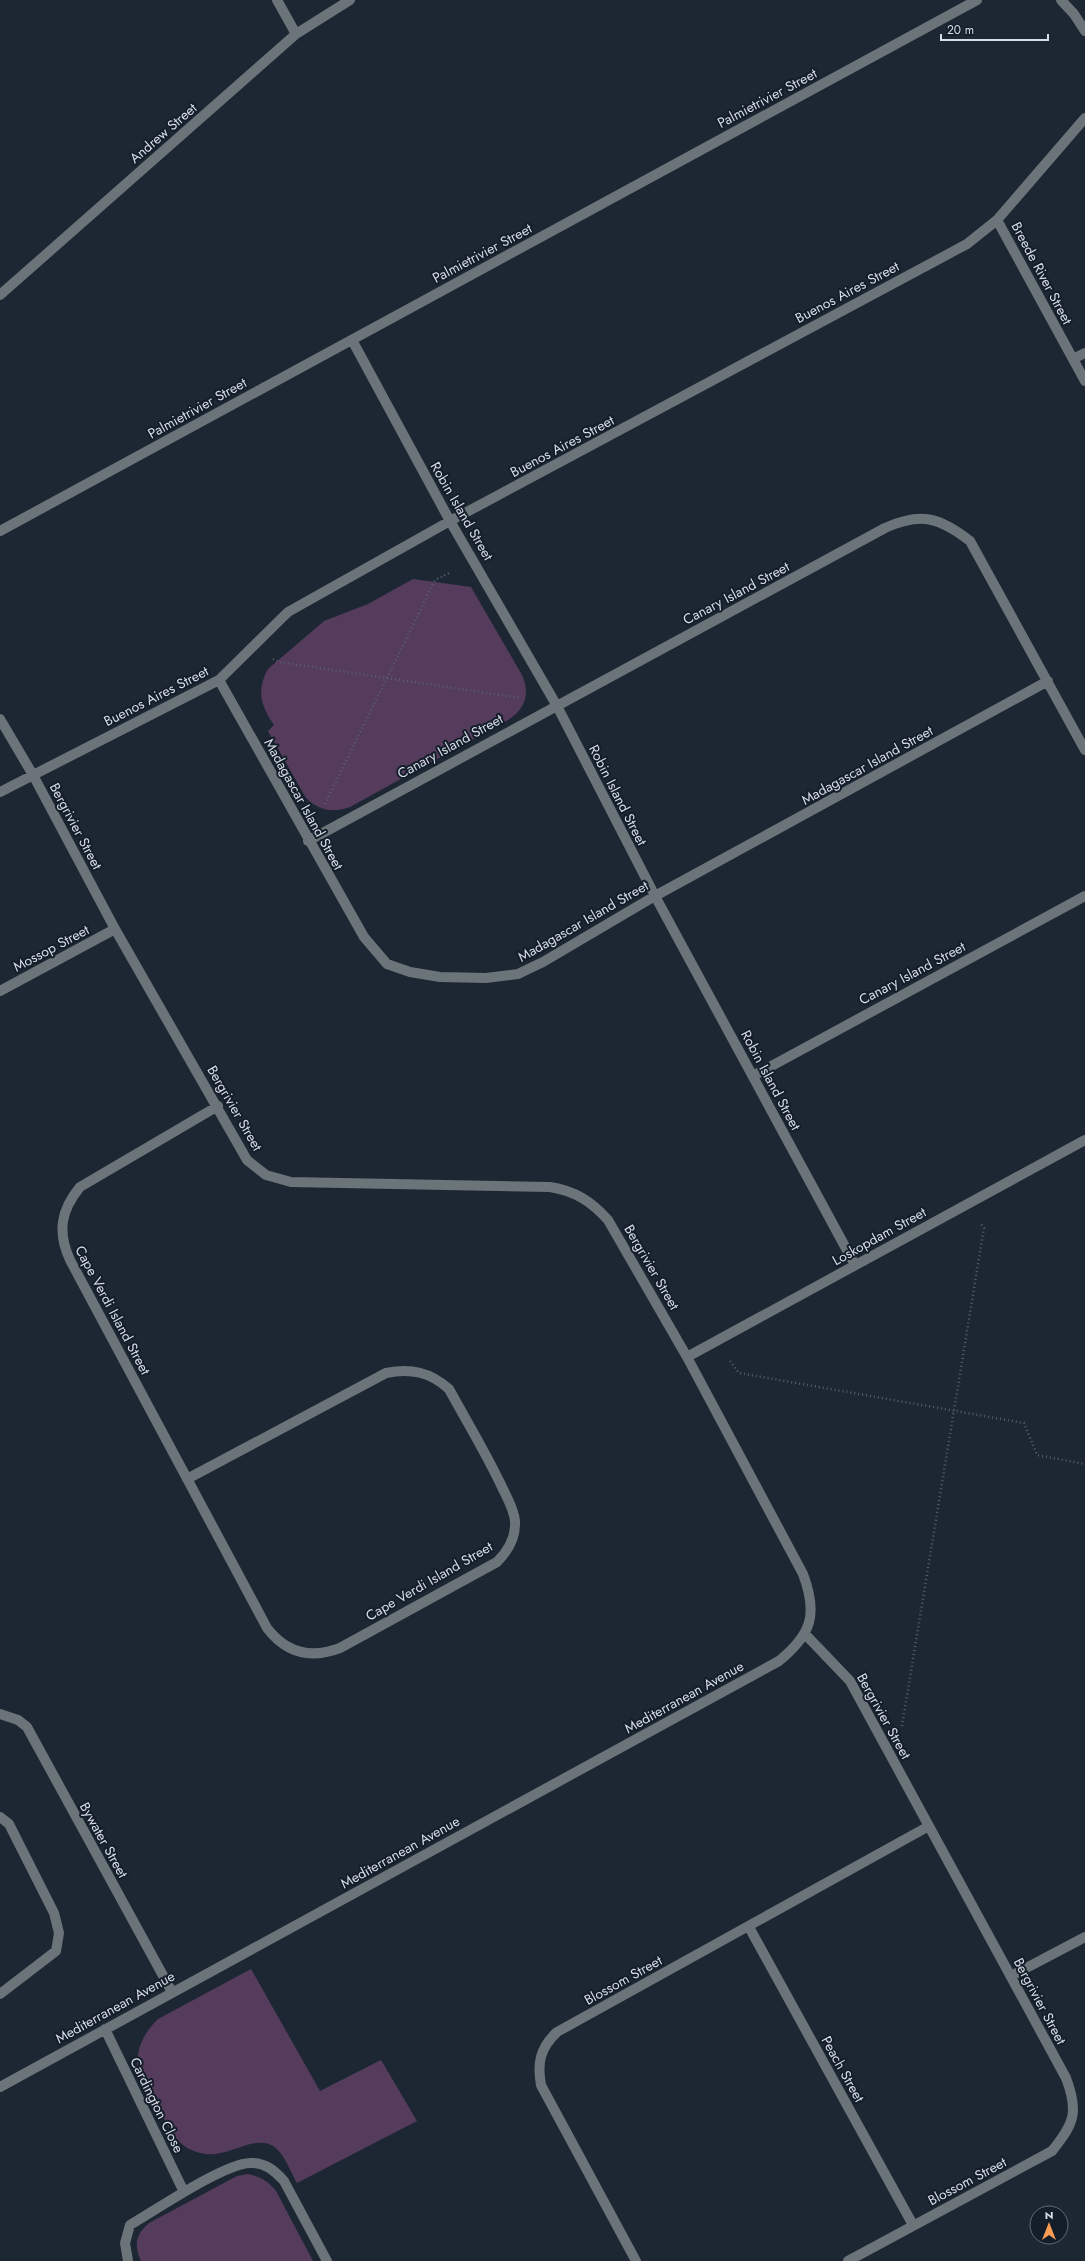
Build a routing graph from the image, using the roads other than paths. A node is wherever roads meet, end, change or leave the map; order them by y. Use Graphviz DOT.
graph roads {
  1 [pos="277,0"];
  2 [pos="350,0"];
  3 [pos="977,0"];
  4 [pos="1061,0"];
  5 [pos="1085,31"];
  6 [pos="296,34"];
  7 [pos="1085,118"];
  8 [pos="997,220"];
  9 [pos="0,295"];
  10 [pos="352,340"];
  11 [pos="1085,353"];
  12 [pos="1073,359"];
  13 [pos="1085,381"];
  14 [pos="450,522"];
  15 [pos="0,531"];
  16 [pos="219,680"];
  17 [pos="1048,681"];
  18 [pos="556,706"];
  19 [pos="0,719"];
  20 [pos="1085,750"];
  21 [pos="33,775"];
  22 [pos="0,792"];
  23 [pos="308,841"];
  24 [pos="656,896"];
  25 [pos="1085,896"];
  26 [pos="115,929"];
  27 [pos="0,991"];
  28 [pos="753,1076"];
  29 [pos="218,1106"];
  30 [pos="1085,1140"];
  31 [pos="855,1265"];
  32 [pos="687,1357"];
  33 [pos="187,1479"];
  34 [pos="805,1634"];
  35 [pos="0,1714"];
  36 [pos="0,1817"];
  37 [pos="929,1826"];
  38 [pos="749,1927"];
  39 [pos="1085,1937"];
  40 [pos="1011,1976"];
  41 [pos="172,1992"];
  42 [pos="0,1994"];
  43 [pos="105,2029"];
  44 [pos="0,2086"];
  45 [pos="1073,2103"];
  46 [pos="184,2192"];
  47 [pos="913,2225"];
  48 [pos="128,2261"];
  49 [pos="327,2261"];
  50 [pos="636,2261"];
  51 [pos="848,2261"];
  1 -- 6 [label="street"];
  2 -- 6 [label="street, Andrew Street"];
  3 -- 10 [label="street, Palmietrivier Street"];
  4 -- 5 [label="street"];
  6 -- 9 [label="street, Andrew Street"];
  7 -- 8 [label="street, Buenos Aires Street"];
  8 -- 12 [label="street, Breede River Street"];
  8 -- 14 [label="street, Buenos Aires Street"];
  10 -- 14 [label="street, Robin Island Street"];
  10 -- 15 [label="street, Palmietrivier Street"];
  11 -- 12 [label="street"];
  12 -- 13 [label="street, Breede River Street"];
  14 -- 16 [label="street, Buenos Aires Street"];
  14 -- 18 [label="street, Robin Island Street"];
  16 -- 21 [label="street, Buenos Aires Street"];
  16 -- 23 [label="street, Madagascar Island Street"];
  17 -- 18 [label="street, Canary Island Street"];
  17 -- 20 [label="street, Canary Island Street"];
  17 -- 24 [label="street, Madagascar Island Street"];
  18 -- 23 [label="street, Canary Island Street"];
  18 -- 24 [label="street, Robin Island Street"];
  19 -- 21 [label="street, Bergrivier Street"];
  21 -- 22 [label="street, Buenos Aires Street"];
  21 -- 26 [label="street, Bergrivier Street"];
  23 -- 24 [label="street, Madagascar Island Street"];
  24 -- 28 [label="street, Robin Island Street"];
  25 -- 28 [label="street, Canary Island Street"];
  26 -- 27 [label="street, Mossop Street"];
  26 -- 29 [label="street, Bergrivier Street"];
  28 -- 31 [label="street, Robin Island Street"];
  29 -- 32 [label="street, Bergrivier Street"];
  29 -- 33 [label="street, Cape Verdi Island Street"];
  30 -- 31 [label="street, Loskopdam Street"];
  31 -- 32 [label="street, Loskopdam Street"];
  32 -- 34 [label="street, Bergrivier Street"];
  33 -- 33 [label="street, Cape Verdi Island Street"];
  34 -- 37 [label="street, Bergrivier Street"];
  34 -- 41 [label="street, Mediterranean Avenue"];
  35 -- 41 [label="street, Bywater Street"];
  36 -- 42 [label="street"];
  37 -- 38 [label="street, Blossom Street"];
  37 -- 40 [label="street, Bergrivier Street"];
  38 -- 47 [label="street, Peach Street"];
  38 -- 50 [label="street, Blossom Street"];
  39 -- 40 [label="street"];
  40 -- 45 [label="street, Bergrivier Street"];
  41 -- 43 [label="street, Mediterranean Avenue"];
  43 -- 44 [label="street, Mediterranean Avenue"];
  43 -- 46 [label="street, Cardington Close"];
  45 -- 47 [label="street, Blossom Street"];
  46 -- 48 [label="street"];
  46 -- 49 [label="street"];
  47 -- 51 [label="street, Blossom Street"];
}
